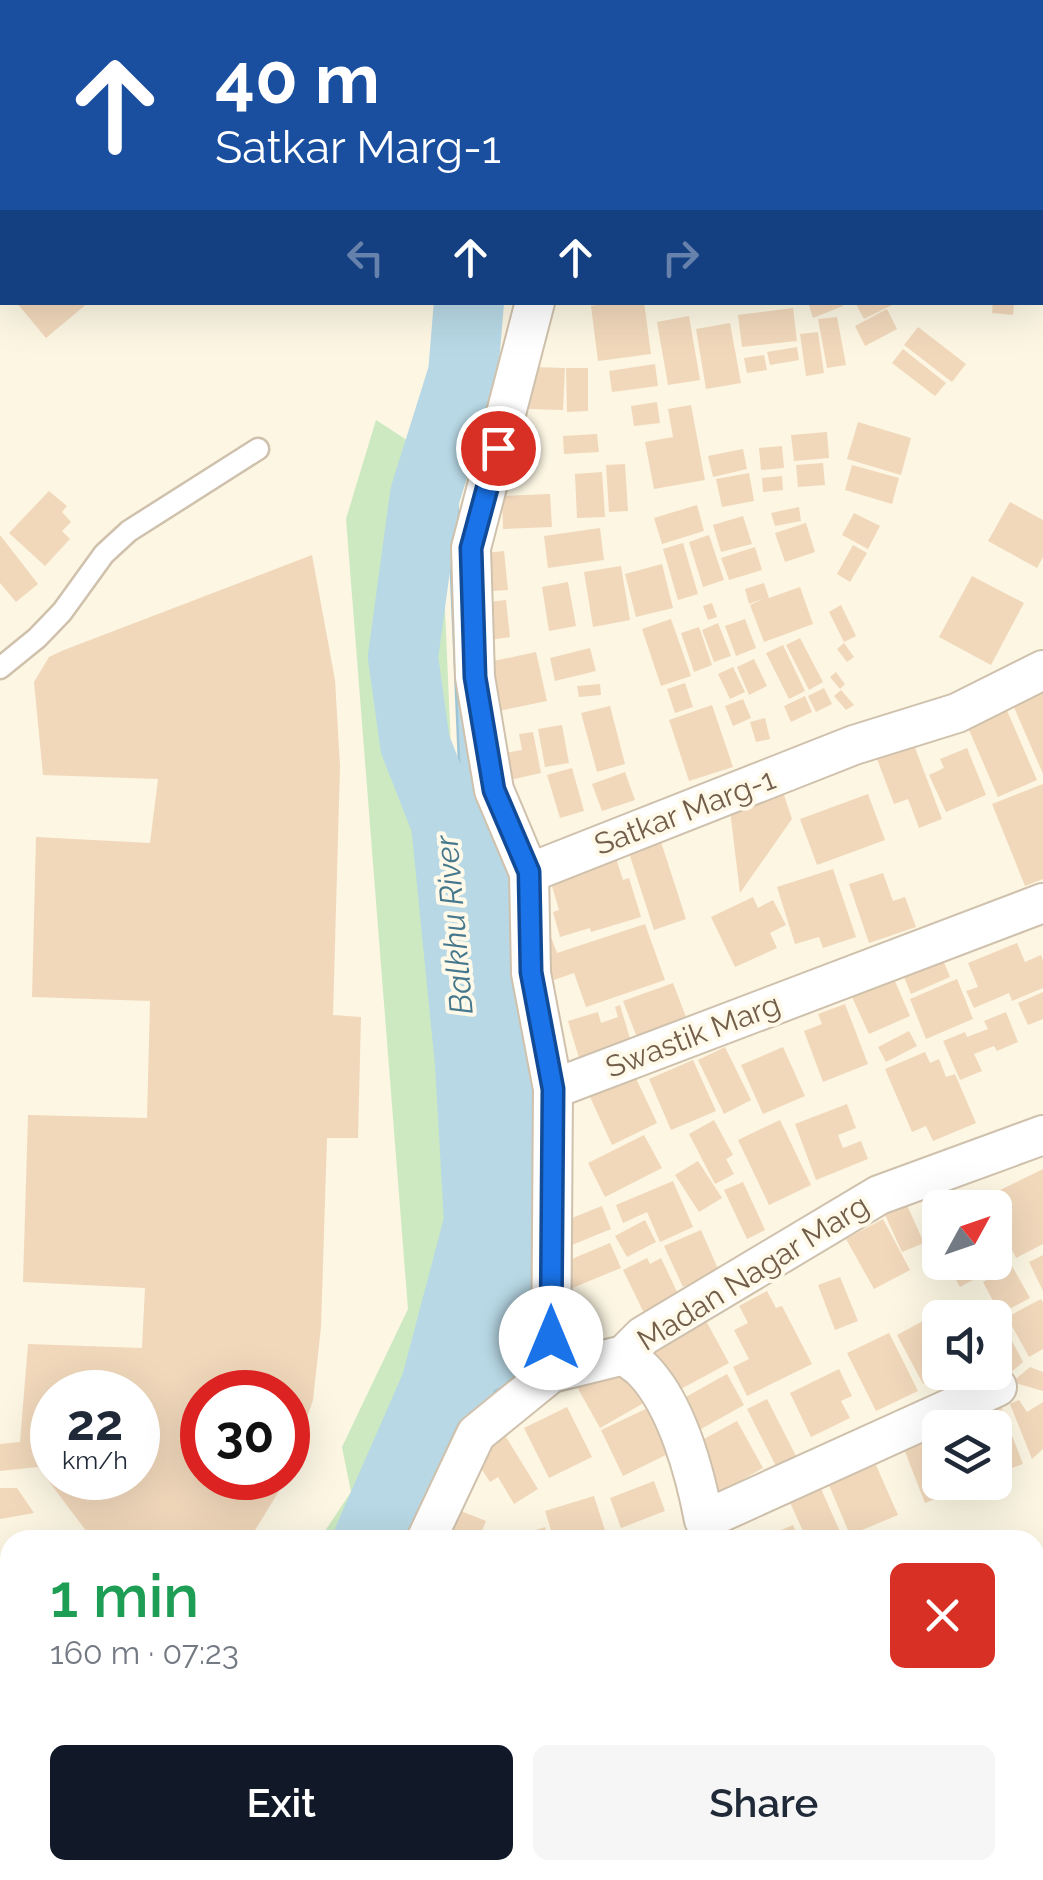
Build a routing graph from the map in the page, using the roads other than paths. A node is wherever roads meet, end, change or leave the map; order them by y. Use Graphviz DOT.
graph roads {
  1 [pos="534,305"];
  2 [pos="258,449"];
  3 [pos="0,668"];
  4 [pos="1043,670"];
  5 [pos="529,872"];
  6 [pos="1043,902"];
  7 [pos="553,1089"];
  8 [pos="1043,1135"];
  9 [pos="624,1355"];
  10 [pos="551,1373"];
  11 [pos="990,1390"];
  12 [pos="431,1530"];
  1 -- 5 [label="street"];
  2 -- 3 [label="lane"];
  4 -- 5 [label="street, Satkar Marg-1"];
  5 -- 7 [label="street"];
  6 -- 7 [label="street, Swastik Marg"];
  7 -- 10 [label="street"];
  8 -- 9 [label="street, Madan Nagar Marg"];
  9 -- 10 [label="street, Madan Nagar Marg"];
  9 -- 11 [label="street"];
  10 -- 12 [label="street, Madan Nagar Marg"];
}
